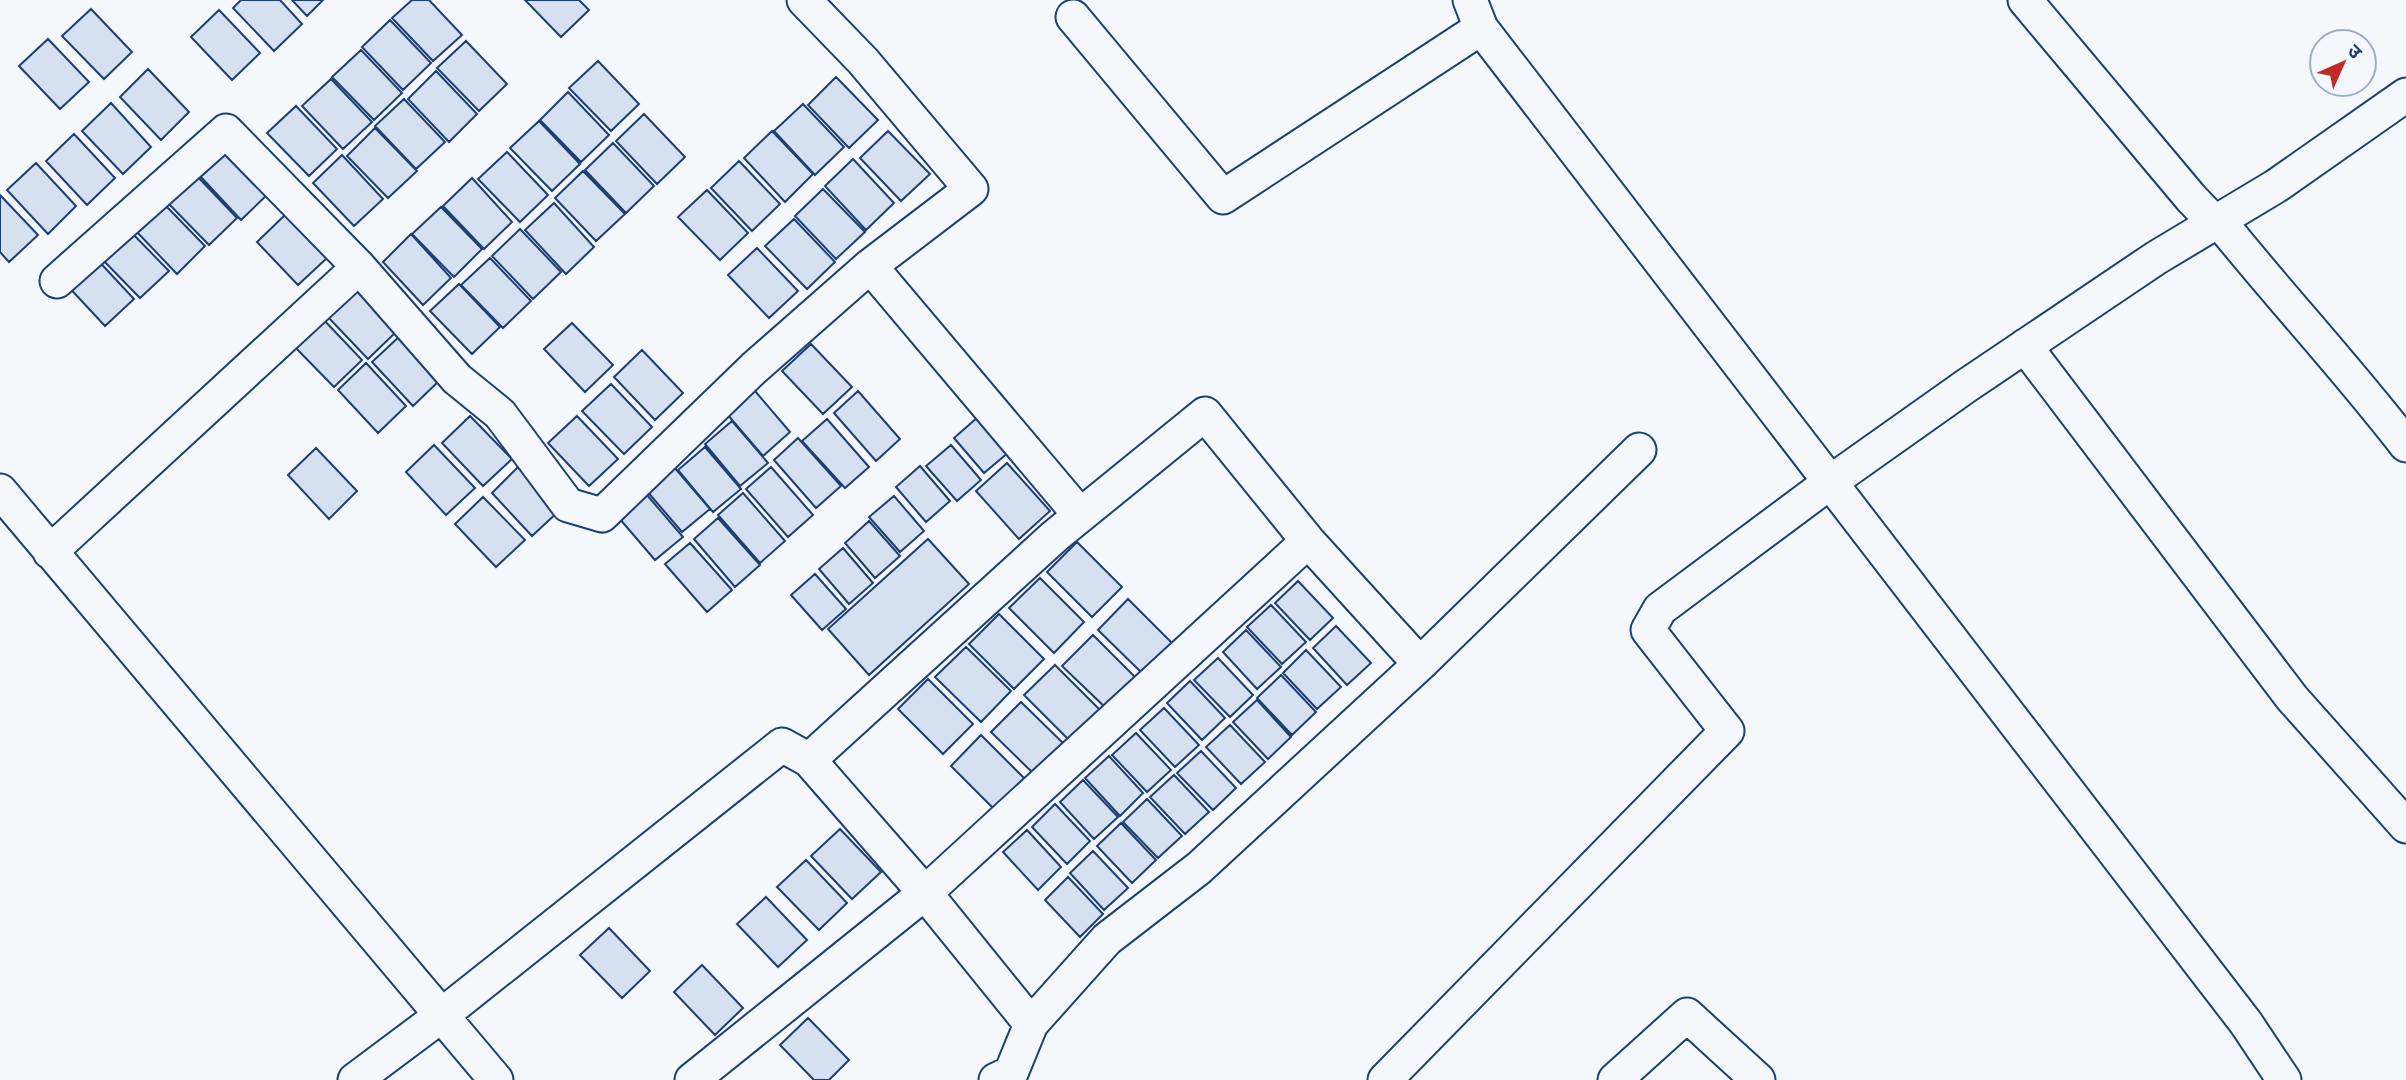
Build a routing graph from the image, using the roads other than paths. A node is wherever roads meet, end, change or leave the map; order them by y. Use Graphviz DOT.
graph roads {
  1 [pos="804,0"];
  2 [pos="2025,0"];
  3 [pos="1476,14"];
  4 [pos="1073,17"];
  5 [pos="2406,95"];
  6 [pos="2214,222"];
  7 [pos="870,266"];
  8 [pos="359,267"];
  9 [pos="57,281"];
  10 [pos="2025,346"];
  11 [pos="2406,445"];
  12 [pos="1639,450"];
  13 [pos="1829,483"];
  14 [pos="2,496"];
  15 [pos="1080,515"];
  16 [pos="1307,541"];
  17 [pos="50,552"];
  18 [pos="1420,664"];
  19 [pos="809,760"];
  20 [pos="2406,826"];
  21 [pos="925,893"];
  22 [pos="442,1015"];
  23 [pos="1031,1024"];
  24 [pos="355,1080"];
  25 [pos="496,1080"];
  26 [pos="692,1080"];
  27 [pos="996,1080"];
  28 [pos="1385,1080"];
  29 [pos="1615,1080"];
  30 [pos="1758,1080"];
  31 [pos="2284,1080"];
  1 -- 7 [label="street"];
  2 -- 6 [label="street"];
  3 -- 4 [label="street"];
  3 -- 13 [label="street"];
  5 -- 6 [label="street"];
  6 -- 10 [label="street"];
  6 -- 11 [label="street"];
  7 -- 8 [label="street"];
  7 -- 15 [label="street"];
  8 -- 9 [label="street"];
  8 -- 17 [label="street"];
  10 -- 13 [label="street"];
  10 -- 20 [label="street"];
  12 -- 18 [label="street"];
  13 -- 28 [label="street"];
  13 -- 31 [label="street"];
  14 -- 17 [label="street"];
  15 -- 16 [label="street"];
  15 -- 19 [label="street"];
  16 -- 18 [label="street"];
  16 -- 21 [label="street"];
  17 -- 22 [label="street"];
  18 -- 23 [label="street"];
  19 -- 21 [label="street"];
  19 -- 22 [label="street"];
  21 -- 23 [label="street"];
  21 -- 26 [label="street"];
  22 -- 24 [label="street"];
  22 -- 25 [label="street"];
  23 -- 27 [label="street"];
  29 -- 30 [label="street"];
}
